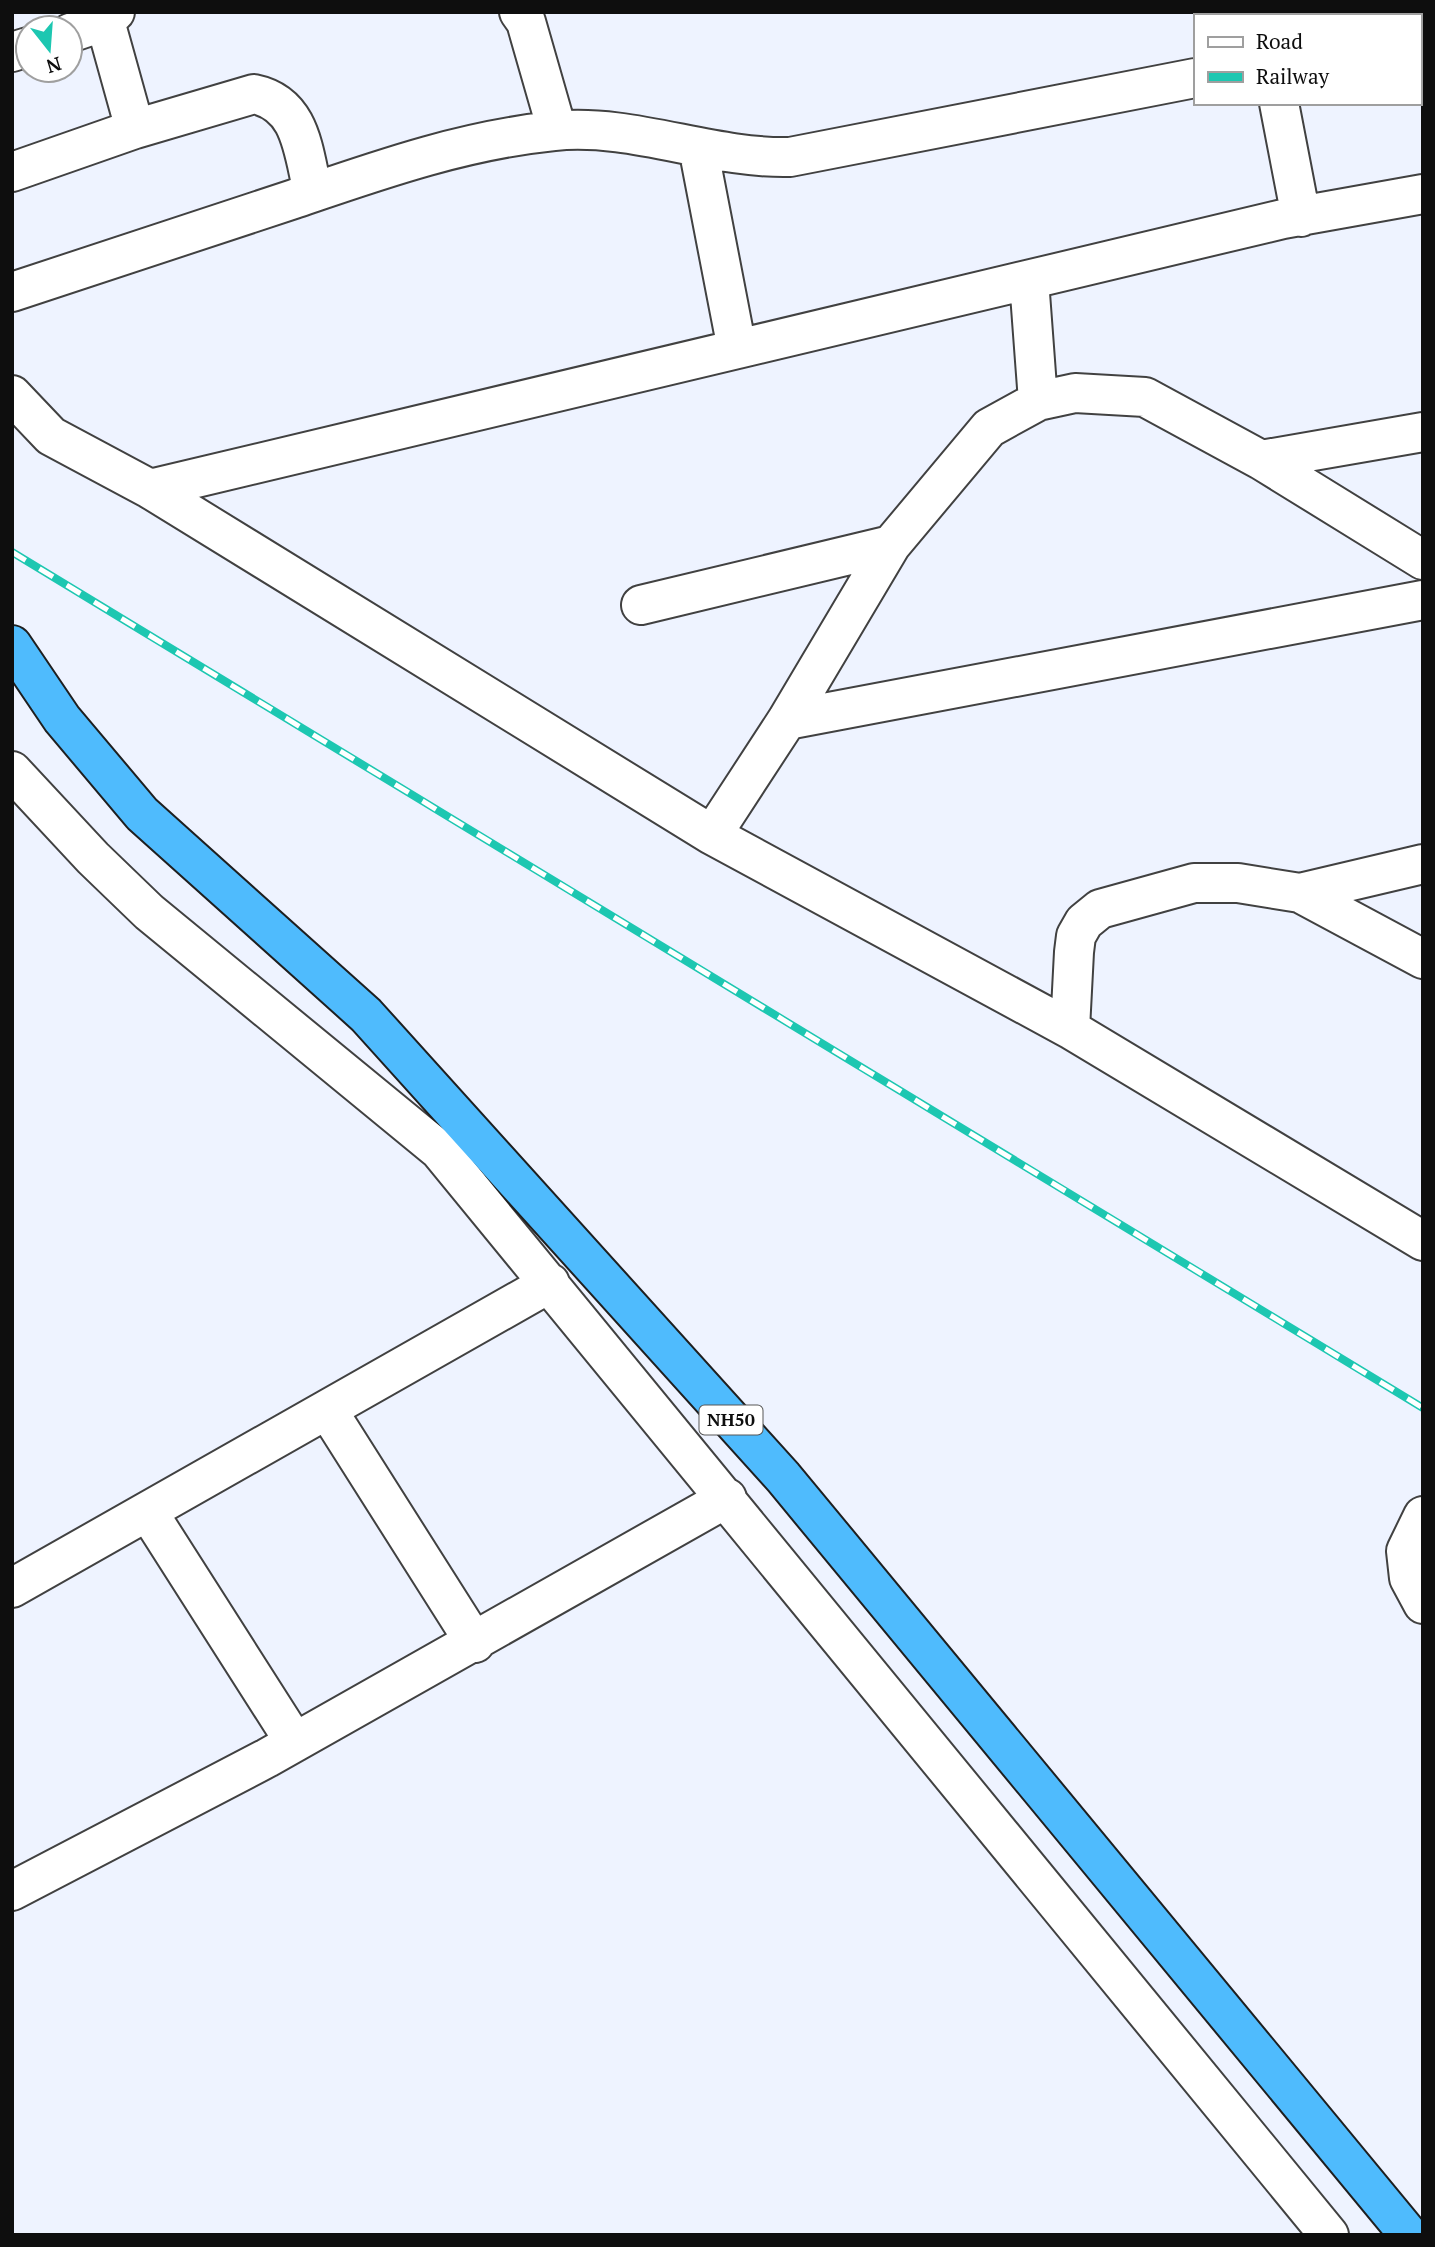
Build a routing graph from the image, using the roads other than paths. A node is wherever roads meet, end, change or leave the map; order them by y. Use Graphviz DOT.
graph roads {
  1 [pos="519,12"];
  2 [pos="97,22"];
  3 [pos="1194,78"];
  4 [pos="1279,105"];
  5 [pos="135,129"];
  6 [pos="556,130"];
  7 [pos="698,147"];
  8 [pos="12,172"];
  9 [pos="313,192"];
  10 [pos="1423,194"];
  11 [pos="1301,216"];
  12 [pos="1029,280"];
  13 [pos="12,292"];
  14 [pos="737,349"];
  15 [pos="12,395"];
  16 [pos="1038,401"];
  17 [pos="1423,432"];
  18 [pos="1261,460"];
  19 [pos="150,489"];
  20 [pos="891,545"];
  21 [pos="1423,560"];
  22 [pos="1423,600"];
  23 [pos="641,606"];
  24 [pos="12,645"];
  25 [pos="787,720"];
  26 [pos="12,771"];
  27 [pos="712,835"];
  28 [pos="1423,864"];
  29 [pos="1300,893"];
  30 [pos="1423,959"];
  31 [pos="1070,1029"];
  32 [pos="1423,1241"];
  33 [pos="550,1283"];
  34 [pos="328,1411"];
  35 [pos="727,1498"];
  36 [pos="148,1512"];
  37 [pos="1423,1516"];
  38 [pos="12,1588"];
  39 [pos="1423,1604"];
  40 [pos="475,1643"];
  41 [pos="295,1741"];
  42 [pos="12,1891"];
  43 [pos="1329,2235"];
  44 [pos="1409,2235"];
  1 -- 6 [label="street"];
  2 -- 5 [label="street"];
  3 -- 7 [label="street"];
  4 -- 11 [label="street"];
  5 -- 8 [label="street"];
  5 -- 9 [label="street"];
  6 -- 7 [label="street"];
  6 -- 9 [label="street"];
  7 -- 14 [label="street"];
  9 -- 13 [label="street"];
  10 -- 11 [label="street"];
  11 -- 12 [label="street"];
  12 -- 14 [label="street"];
  12 -- 16 [label="street"];
  14 -- 19 [label="street"];
  15 -- 19 [label="street"];
  16 -- 18 [label="street"];
  16 -- 20 [label="street"];
  17 -- 18 [label="street"];
  18 -- 21 [label="street"];
  19 -- 27 [label="street"];
  20 -- 23 [label="street"];
  20 -- 25 [label="street"];
  22 -- 25 [label="street"];
  24 -- 44 [label="highway, NH50"];
  25 -- 27 [label="street"];
  26 -- 33 [label="street"];
  27 -- 31 [label="street"];
  28 -- 29 [label="street"];
  29 -- 30 [label="street"];
  29 -- 31 [label="street"];
  31 -- 32 [label="street"];
  33 -- 34 [label="street"];
  33 -- 35 [label="street"];
  34 -- 36 [label="street"];
  34 -- 40 [label="street"];
  35 -- 40 [label="street"];
  35 -- 43 [label="street"];
  36 -- 38 [label="street"];
  36 -- 41 [label="street"];
  37 -- 39 [label="street"];
  40 -- 41 [label="street"];
  41 -- 42 [label="street"];
}
